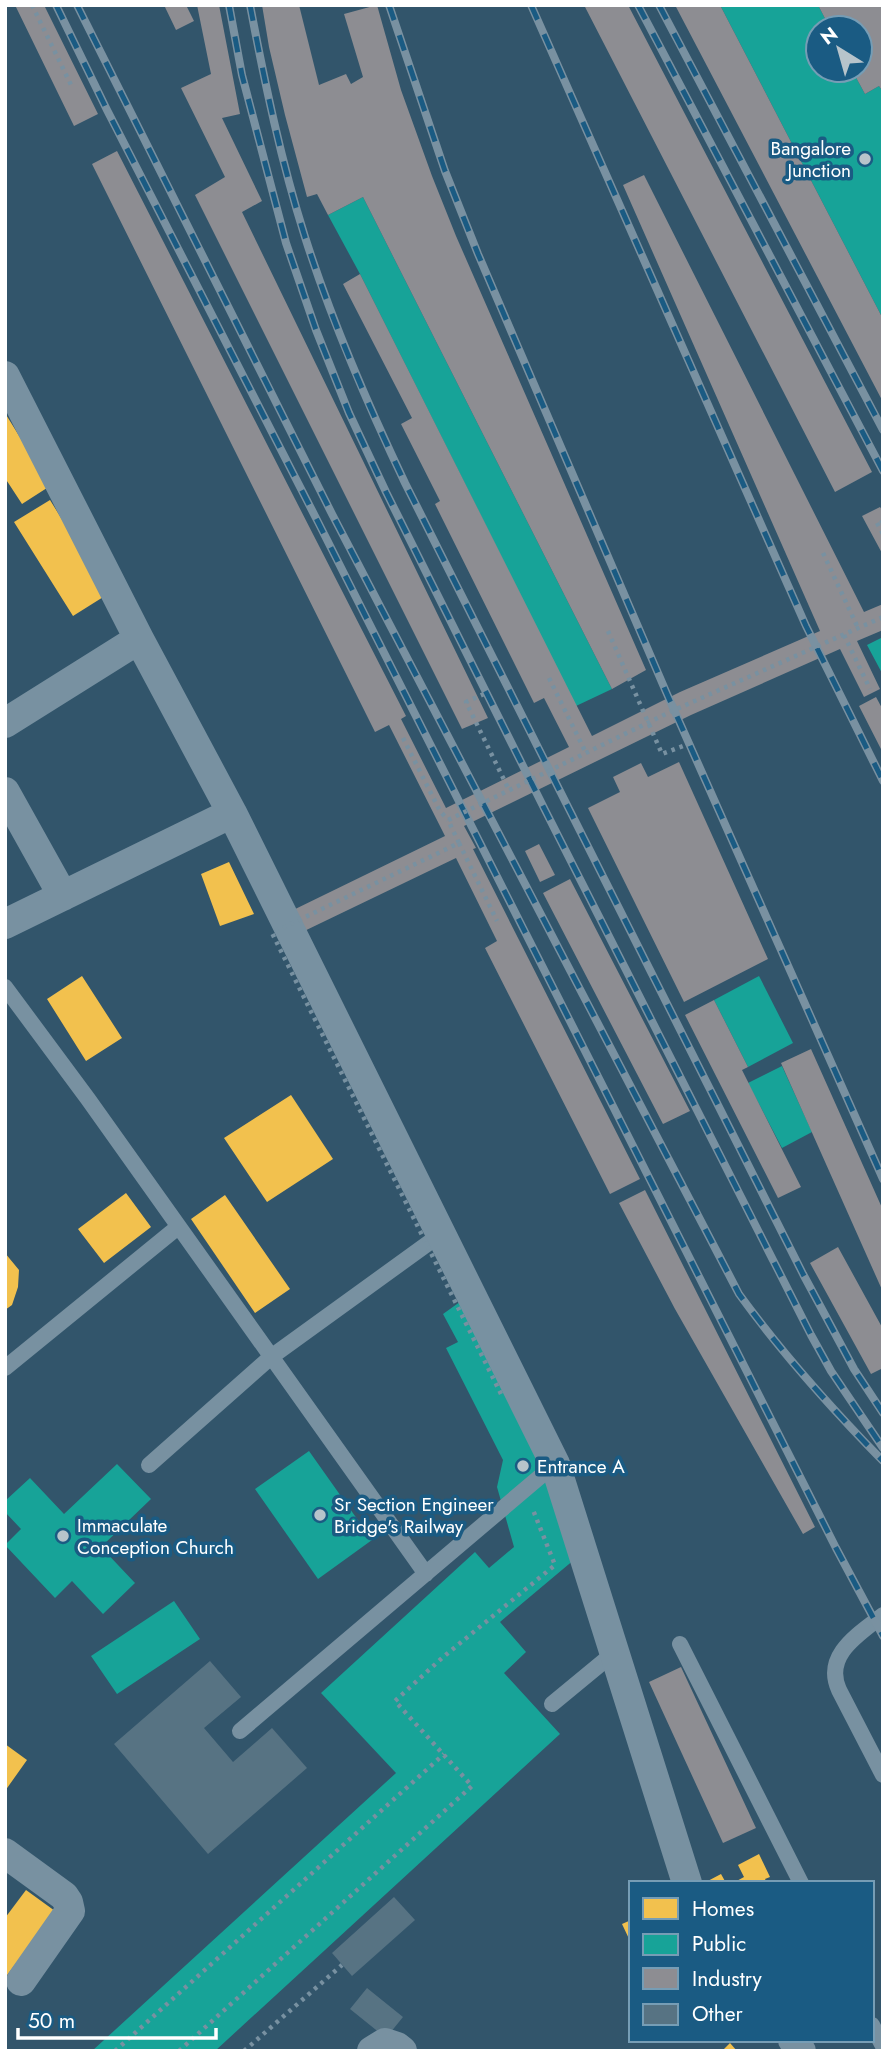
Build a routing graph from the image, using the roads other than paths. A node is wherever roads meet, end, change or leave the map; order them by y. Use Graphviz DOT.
graph roads {
  1 [pos="5,376"];
  2 [pos="139,639"];
  3 [pos="5,723"];
  4 [pos="5,792"];
  5 [pos="232,813"];
  6 [pos="63,896"];
  7 [pos="5,924"];
  8 [pos="5,987"];
  9 [pos="178,1227"];
  10 [pos="441,1234"];
  11 [pos="271,1357"];
  12 [pos="5,1368"];
  13 [pos="555,1464"];
  14 [pos="149,1465"];
  15 [pos="426,1574"];
  16 [pos="883,1615"];
  17 [pos="680,1644"];
  18 [pos="615,1652"];
  19 [pos="552,1704"];
  20 [pos="240,1731"];
  21 [pos="883,1775"];
  22 [pos="5,1853"];
  23 [pos="686,1881"];
  24 [pos="800,1881"];
  25 [pos="21,1981"];
  26 [pos="874,2029"];
  27 [pos="883,2046"];
  28 [pos="372,2051"];
  29 [pos="401,2051"];
  1 -- 2 [label="street"];
  2 -- 3 [label="street"];
  2 -- 5 [label="street"];
  4 -- 6 [label="street"];
  5 -- 6 [label="street"];
  5 -- 10 [label="street"];
  6 -- 7 [label="street"];
  8 -- 9 [label="lane"];
  9 -- 11 [label="lane"];
  9 -- 12 [label="lane"];
  10 -- 11 [label="lane"];
  10 -- 13 [label="street"];
  11 -- 14 [label="lane"];
  11 -- 15 [label="lane"];
  13 -- 15 [label="lane"];
  13 -- 18 [label="street"];
  15 -- 20 [label="lane"];
  16 -- 21 [label="lane"];
  17 -- 24 [label="lane"];
  18 -- 19 [label="lane"];
  18 -- 23 [label="street"];
  22 -- 25 [label="street"];
  26 -- 27 [label="lane"];
  28 -- 29 [label="street"];
}
